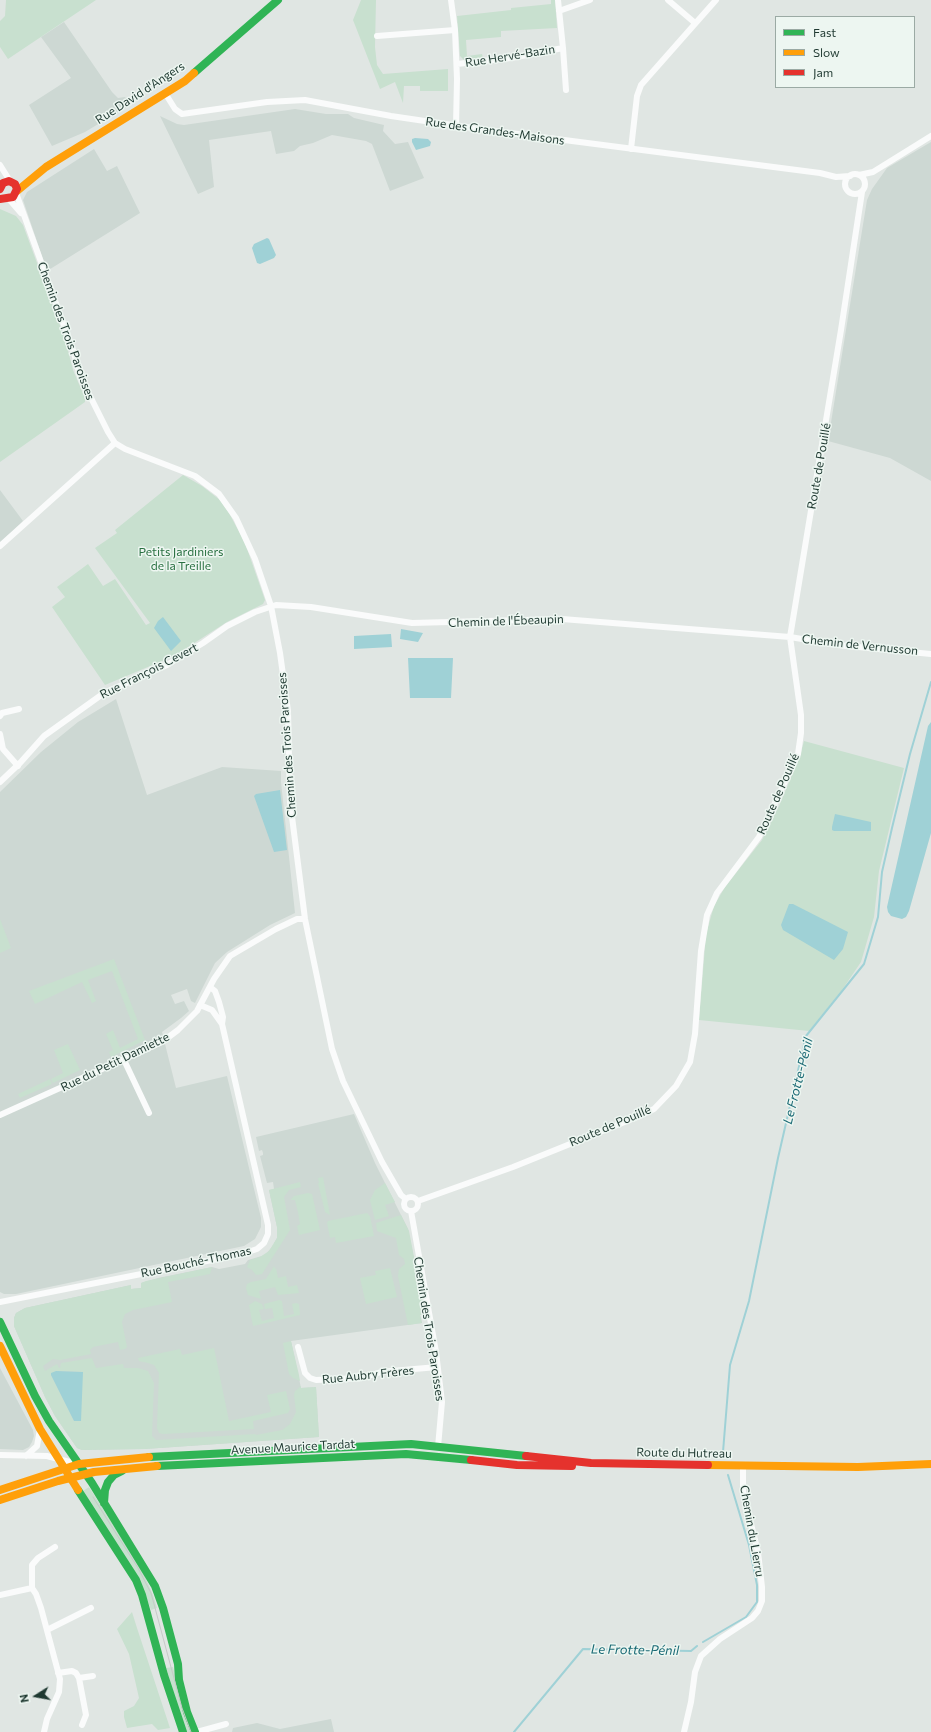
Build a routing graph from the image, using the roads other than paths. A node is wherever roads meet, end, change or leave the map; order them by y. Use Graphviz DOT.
graph roads {
  1 [pos="278,0"];
  2 [pos="451,0"];
  3 [pos="558,0"];
  4 [pos="590,0"];
  5 [pos="668,0"];
  6 [pos="716,0"];
  7 [pos="559,11"];
  8 [pos="695,23"];
  9 [pos="455,30"];
  10 [pos="377,36"];
  11 [pos="563,48"];
  12 [pos="457,64"];
  13 [pos="566,90"];
  14 [pos="165,93"];
  15 [pos="456,126"];
  16 [pos="931,136"];
  17 [pos="631,149"];
  18 [pos="0,165"];
  19 [pos="46,167"];
  20 [pos="873,172"];
  21 [pos="859,175"];
  22 [pos="850,176"];
  23 [pos="836,177"];
  24 [pos="12,182"];
  25 [pos="845,184"];
  26 [pos="865,184"];
  27 [pos="0,185"];
  28 [pos="16,192"];
  29 [pos="862,192"];
  30 [pos="853,194"];
  31 [pos="5,198"];
  32 [pos="859,203"];
  33 [pos="26,222"];
  34 [pos="115,443"];
  35 [pos="0,546"];
  36 [pos="272,606"];
  37 [pos="790,637"];
  38 [pos="930,654"];
  39 [pos="19,709"];
  40 [pos="0,716"];
  41 [pos="0,734"];
  42 [pos="2,750"];
  43 [pos="18,766"];
  44 [pos="0,782"];
  45 [pos="305,918"];
  46 [pos="210,987"];
  47 [pos="200,1004"];
  48 [pos="222,1024"];
  49 [pos="124,1060"];
  50 [pos="149,1113"];
  51 [pos="0,1116"];
  52 [pos="406,1199"];
  53 [pos="418,1201"];
  54 [pos="411,1211"];
  55 [pos="0,1302"];
  56 [pos="0,1322"];
  57 [pos="0,1346"];
  58 [pos="298,1347"];
  59 [pos="437,1367"];
  60 [pos="40,1429"];
  61 [pos="438,1447"];
  62 [pos="0,1455"];
  63 [pos="26,1456"];
  64 [pos="59,1458"];
  65 [pos="591,1463"];
  66 [pos="79,1464"];
  67 [pos="931,1464"];
  68 [pos="743,1467"];
  69 [pos="126,1469"];
  70 [pos="68,1473"];
  71 [pos="86,1474"];
  72 [pos="0,1490"];
  73 [pos="0,1500"];
  74 [pos="104,1504"];
  75 [pos="55,1547"];
  76 [pos="32,1588"];
  77 [pos="0,1595"];
  78 [pos="91,1608"];
  79 [pos="47,1630"];
  80 [pos="58,1672"];
  81 [pos="93,1676"];
  82 [pos="79,1678"];
  83 [pos="226,1724"];
  84 [pos="82,1725"];
  85 [pos="44,1732"];
  86 [pos="183,1732"];
  87 [pos="196,1732"];
  88 [pos="684,1732"];
  1 -- 14 [label="street, Rue David d'Angers"];
  2 -- 9 [label="street"];
  3 -- 7 [label="street, Rue Hervé-Bazin"];
  4 -- 7 [label="street"];
  5 -- 8 [label="street"];
  6 -- 8 [label="street"];
  7 -- 11 [label="street, Rue Hervé-Bazin"];
  8 -- 17 [label="street"];
  9 -- 10 [label="street"];
  9 -- 12 [label="street"];
  11 -- 12 [label="street, Rue Hervé-Bazin"];
  11 -- 13 [label="street"];
  12 -- 15 [label="street"];
  14 -- 15 [label="street, Rue des Grandes-Maisons"];
  14 -- 19 [label="street, Rue David d'Angers"];
  15 -- 17 [label="street, Rue des Grandes-Maisons"];
  16 -- 20 [label="street"];
  17 -- 23 [label="street, Rue des Grandes-Maisons"];
  18 -- 24 [label="street"];
  19 -- 24 [label="street, Rue David d'Angers"];
  19 -- 28 [label="street, Rue David d'Angers"];
  20 -- 21 [label="street"];
  20 -- 26 [label="street"];
  21 -- 22 [label="street"];
  21 -- 26 [label="street"];
  22 -- 23 [label="street"];
  22 -- 25 [label="street"];
  23 -- 25 [label="street"];
  24 -- 27 [label="street"];
  24 -- 28 [label="street"];
  25 -- 30 [label="street"];
  26 -- 29 [label="street"];
  27 -- 31 [label="street"];
  28 -- 31 [label="street"];
  28 -- 33 [label="street, Chemin des Trois Paroisses"];
  29 -- 30 [label="street"];
  29 -- 32 [label="street, Route de Pouillé"];
  30 -- 32 [label="street"];
  31 -- 33 [label="street, Chemin des Trois Paroisses"];
  32 -- 37 [label="street, Route de Pouillé"];
  33 -- 34 [label="street, Chemin des Trois Paroisses"];
  34 -- 35 [label="street"];
  34 -- 36 [label="street, Chemin des Trois Paroisses"];
  36 -- 37 [label="street, Chemin de l'Ébeaupin"];
  36 -- 43 [label="street, Rue François Cevert"];
  36 -- 45 [label="street, Chemin des Trois Paroisses"];
  37 -- 38 [label="street, Chemin de Vernusson"];
  37 -- 53 [label="street, Route de Pouillé"];
  39 -- 40 [label="street"];
  41 -- 42 [label="street"];
  42 -- 43 [label="street"];
  43 -- 44 [label="street, Rue François Cevert"];
  45 -- 46 [label="street, Rue du Petit Damiette"];
  45 -- 52 [label="street, Chemin des Trois Paroisses"];
  46 -- 47 [label="street, Rue du Petit Damiette"];
  46 -- 48 [label="street, Rue Bouché-Thomas"];
  47 -- 48 [label="street, Rue Bouché-Thomas"];
  47 -- 49 [label="street, Rue du Petit Damiette"];
  48 -- 55 [label="street, Rue Bouché-Thomas"];
  49 -- 50 [label="street"];
  49 -- 51 [label="street, Rue du Petit Damiette"];
  52 -- 53 [label="street"];
  52 -- 54 [label="street"];
  53 -- 54 [label="street"];
  54 -- 59 [label="street, Chemin des Trois Paroisses"];
  56 -- 66 [label="street"];
  57 -- 60 [label="street"];
  58 -- 59 [label="street, Rue Aubry Frères"];
  59 -- 61 [label="street, Chemin des Trois Paroisses"];
  60 -- 63 [label="street"];
  60 -- 64 [label="street"];
  61 -- 65 [label="street, Route du Hutreau"];
  61 -- 66 [label="street, Avenue Maurice Tardat"];
  62 -- 63 [label="street"];
  63 -- 64 [label="street"];
  64 -- 66 [label="street"];
  64 -- 70 [label="street"];
  65 -- 68 [label="street, Route du Hutreau"];
  65 -- 69 [label="street, Avenue Maurice Tardat"];
  66 -- 70 [label="street, Avenue Maurice Tardat"];
  66 -- 71 [label="street"];
  67 -- 68 [label="street, Route du Hutreau"];
  68 -- 88 [label="street, Chemin du Lierru"];
  69 -- 71 [label="street, Avenue Maurice Tardat"];
  69 -- 74 [label="street"];
  70 -- 71 [label="street, Avenue Maurice Tardat"];
  70 -- 72 [label="street, Avenue Maurice Tardat"];
  70 -- 73 [label="street, Avenue Maurice Tardat"];
  70 -- 86 [label="street"];
  71 -- 74 [label="street"];
  74 -- 87 [label="street"];
  75 -- 76 [label="street"];
  76 -- 77 [label="street"];
  76 -- 79 [label="street"];
  78 -- 79 [label="street"];
  79 -- 80 [label="street"];
  80 -- 82 [label="street"];
  80 -- 85 [label="street"];
  81 -- 82 [label="street"];
  82 -- 84 [label="street"];
  83 -- 87 [label="street"];
}
